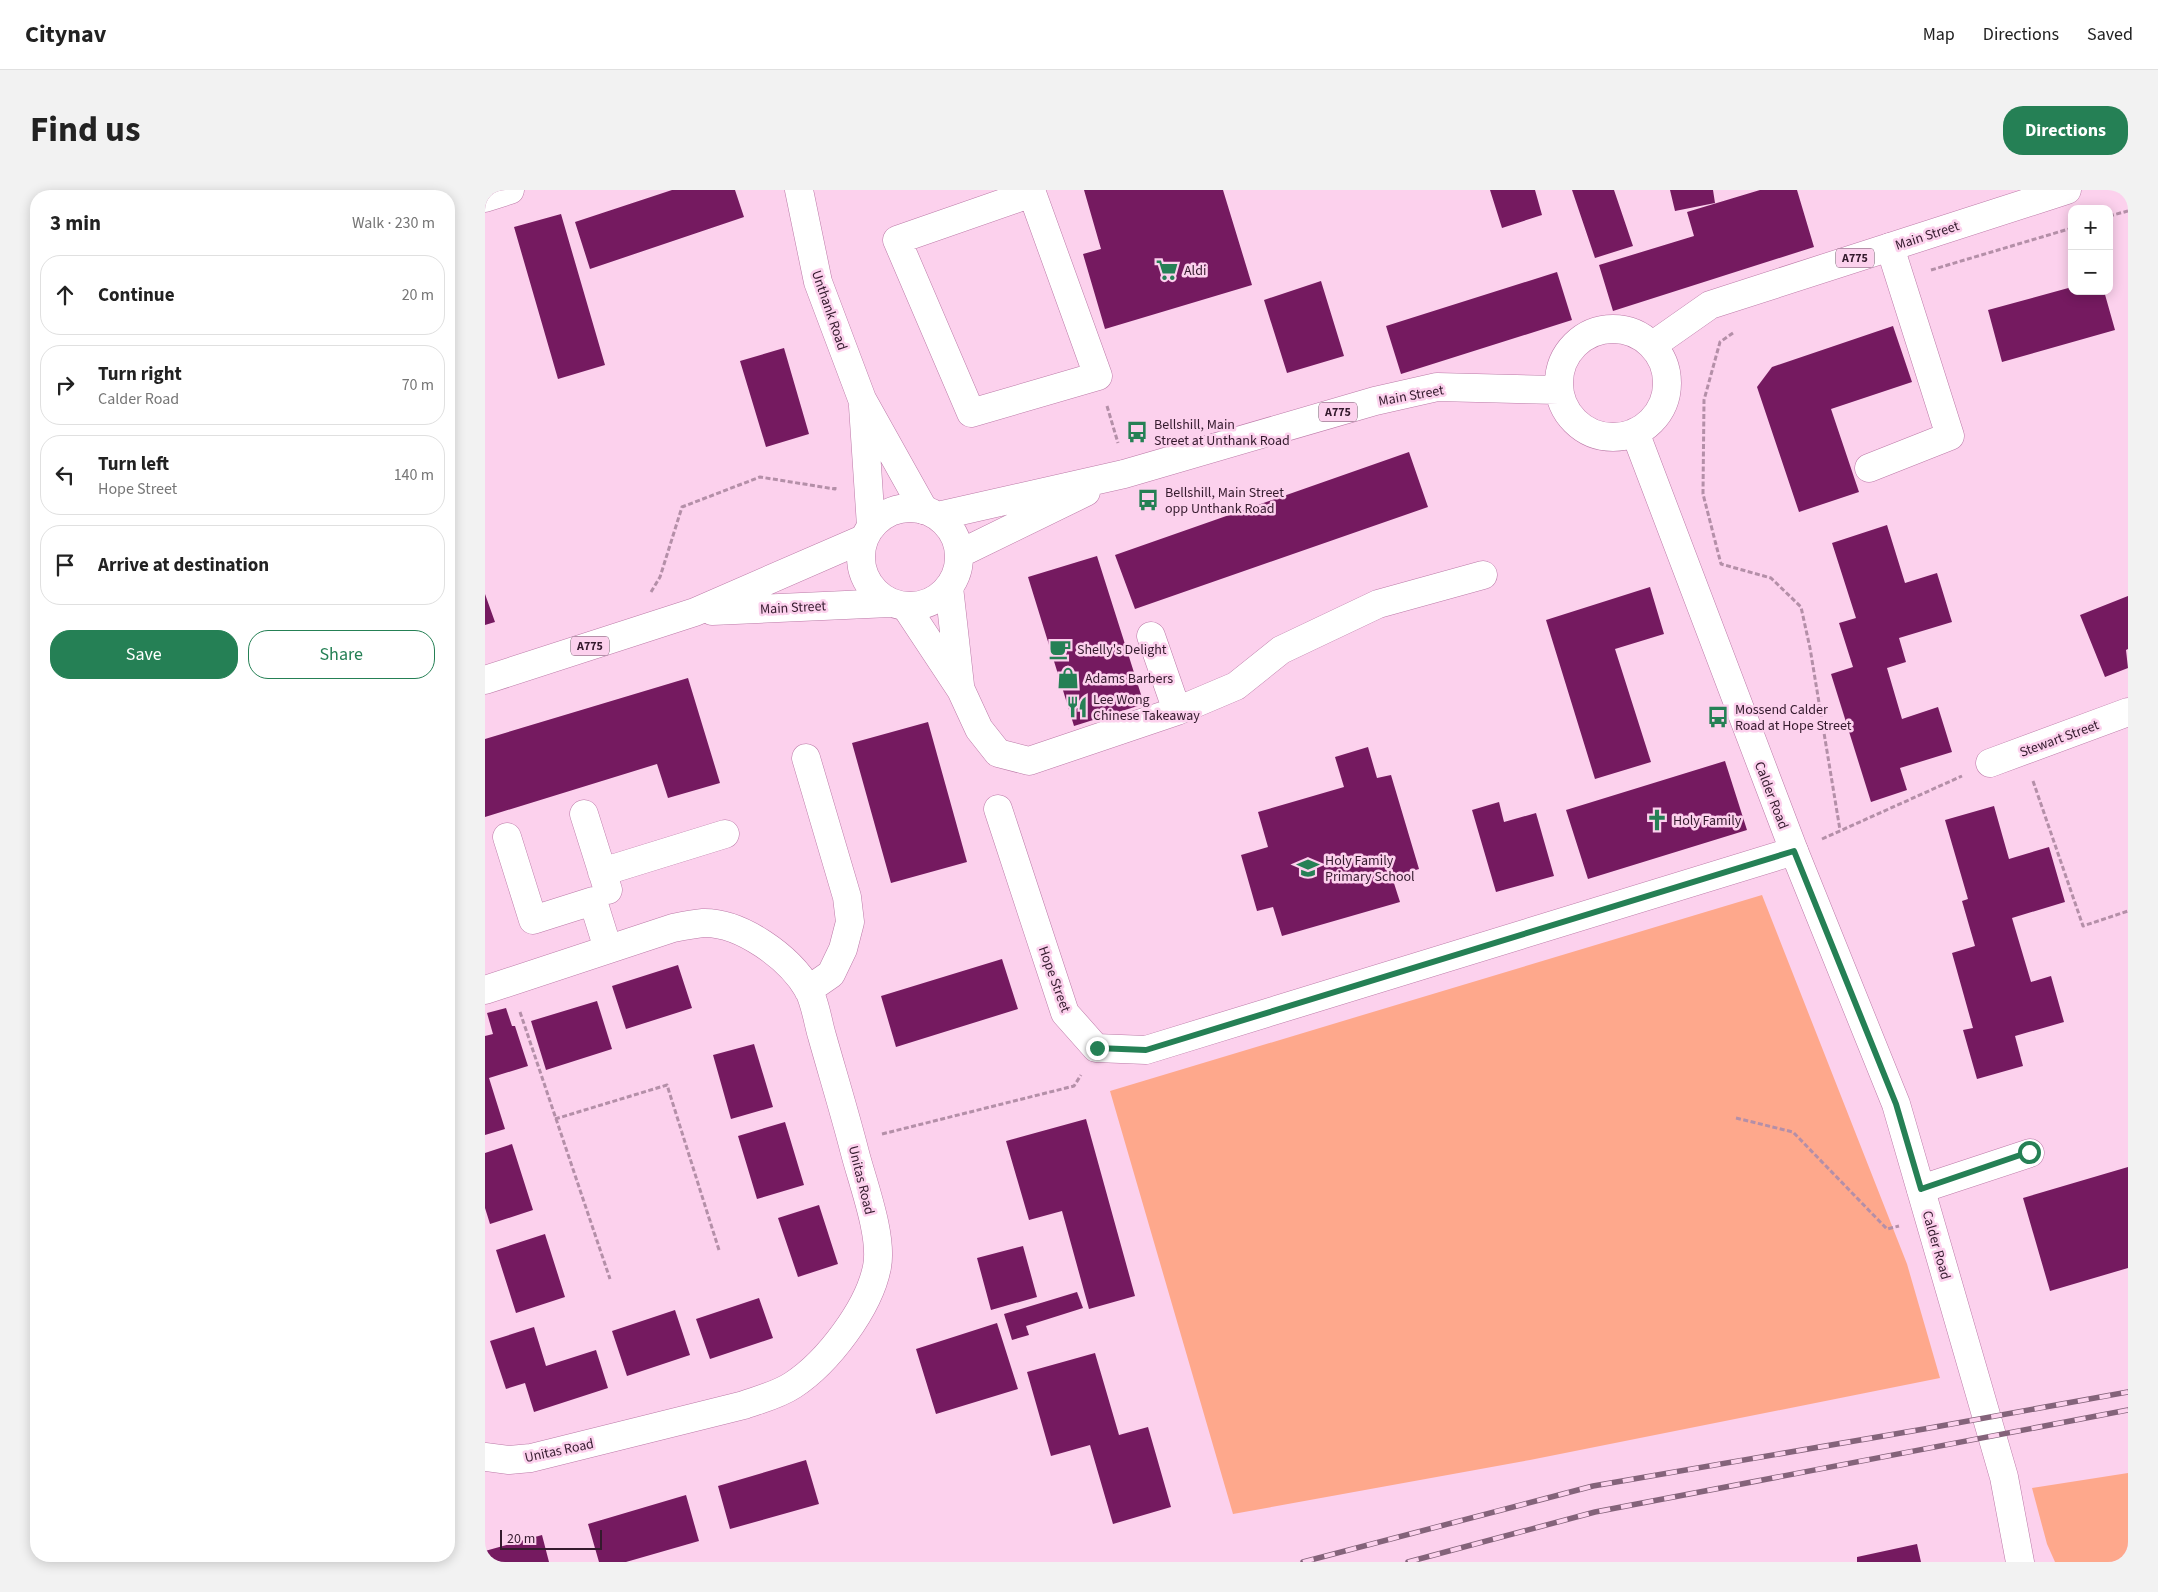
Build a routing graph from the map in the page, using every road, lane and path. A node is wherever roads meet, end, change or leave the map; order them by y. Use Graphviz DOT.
graph roads {
  1 [pos="510,190"];
  2 [pos="799,190"];
  3 [pos="2067,190"];
  4 [pos="1032,192"];
  5 [pos="485,198"];
  6 [pos="2128,210"];
  7 [pos="2113,215"];
  8 [pos="2068,229"];
  9 [pos="1890,247"];
  10 [pos="1900,280"];
  11 [pos="1734,332"];
  12 [pos="1653,345"];
  13 [pos="1098,376"];
  14 [pos="1559,390"];
  15 [pos="862,399"];
  16 [pos="1635,432"];
  17 [pos="1869,468"];
  18 [pos="1124,474"];
  19 [pos="835,480"];
  20 [pos="931,513"];
  21 [pos="867,533"];
  22 [pos="959,554"];
  23 [pos="1483,574"];
  24 [pos="949,588"];
  25 [pos="650,593"];
  26 [pos="898,605"];
  27 [pos="695,612"];
  28 [pos="1151,636"];
  29 [pos="485,680"];
  30 [pos="961,690"];
  31 [pos="1177,711"];
  32 [pos="2128,712"];
  33 [pos="2023,751"];
  34 [pos="806,758"];
  35 [pos="1990,763"];
  36 [pos="998,809"];
  37 [pos="584,814"];
  38 [pos="1840,830"];
  39 [pos="725,834"];
  40 [pos="507,836"];
  41 [pos="1794,851"];
  42 [pos="602,872"];
  43 [pos="593,901"];
  44 [pos="2128,910"];
  45 [pos="608,949"];
  46 [pos="511,983"];
  47 [pos="485,990"];
  48 [pos="808,990"];
  49 [pos="1097,1048"];
  50 [pos="1736,1118"];
  51 [pos="555,1119"];
  52 [pos="852,1141"];
  53 [pos="2029,1152"];
  54 [pos="1921,1189"];
  55 [pos="1929,1216"];
  56 [pos="719,1250"];
  57 [pos="609,1279"];
  58 [pos="485,1457"];
  59 [pos="2021,1562"];
  1 -- 5 [label="main road"];
  2 -- 15 [label="main road, Unthank Road"];
  3 -- 9 [label="main road, Main Street / A775"];
  4 -- 13 [label="main road"];
  4 -- 13 [label="main road"];
  6 -- 7 [label="path"];
  8 -- 10 [label="path"];
  9 -- 10 [label="main road"];
  9 -- 12 [label="main road, Main Street / A775"];
  10 -- 17 [label="main road"];
  11 -- 38 [label="path"];
  12 -- 14 [label="main road"];
  12 -- 16 [label="main road"];
  13 -- 18 [label="path"];
  14 -- 16 [label="main road"];
  14 -- 18 [label="main road, Main Street / A775"];
  15 -- 20 [label="main road, Unthank Road"];
  15 -- 21 [label="main road, Unthank Road"];
  16 -- 41 [label="main road, Calder Road"];
  18 -- 20 [label="main road, Main Street / A775"];
  18 -- 22 [label="main road, Main Street / A775"];
  19 -- 25 [label="path"];
  20 -- 21 [label="main road"];
  20 -- 22 [label="main road"];
  21 -- 26 [label="main road"];
  21 -- 27 [label="main road, Main Street / A775"];
  22 -- 24 [label="main road"];
  23 -- 31 [label="main road"];
  24 -- 26 [label="main road"];
  24 -- 30 [label="main road"];
  26 -- 27 [label="main road, Main Street / A775"];
  26 -- 30 [label="main road"];
  27 -- 29 [label="main road, Main Street / A775"];
  28 -- 31 [label="main road"];
  30 -- 31 [label="main road"];
  32 -- 33 [label="main road, Stewart Street"];
  33 -- 35 [label="main road, Stewart Street"];
  33 -- 44 [label="path"];
  34 -- 48 [label="main road"];
  35 -- 38 [label="path"];
  36 -- 49 [label="main road, Hope Street"];
  37 -- 42 [label="main road"];
  38 -- 41 [label="path"];
  39 -- 42 [label="main road"];
  40 -- 43 [label="main road"];
  41 -- 49 [label="main road"];
  41 -- 54 [label="main road, Calder Road"];
  42 -- 43 [label="main road"];
  43 -- 45 [label="main road"];
  45 -- 46 [label="main road, Unitas Road"];
  45 -- 48 [label="main road, Unitas Road"];
  46 -- 47 [label="main road, Unitas Road"];
  46 -- 51 [label="path"];
  48 -- 52 [label="main road, Unitas Road"];
  49 -- 52 [label="path"];
  50 -- 55 [label="path"];
  51 -- 56 [label="path"];
  51 -- 57 [label="path"];
  52 -- 58 [label="main road, Unitas Road"];
  53 -- 54 [label="main road"];
  54 -- 55 [label="main road, Calder Road"];
  55 -- 59 [label="main road, Calder Road"];
}
